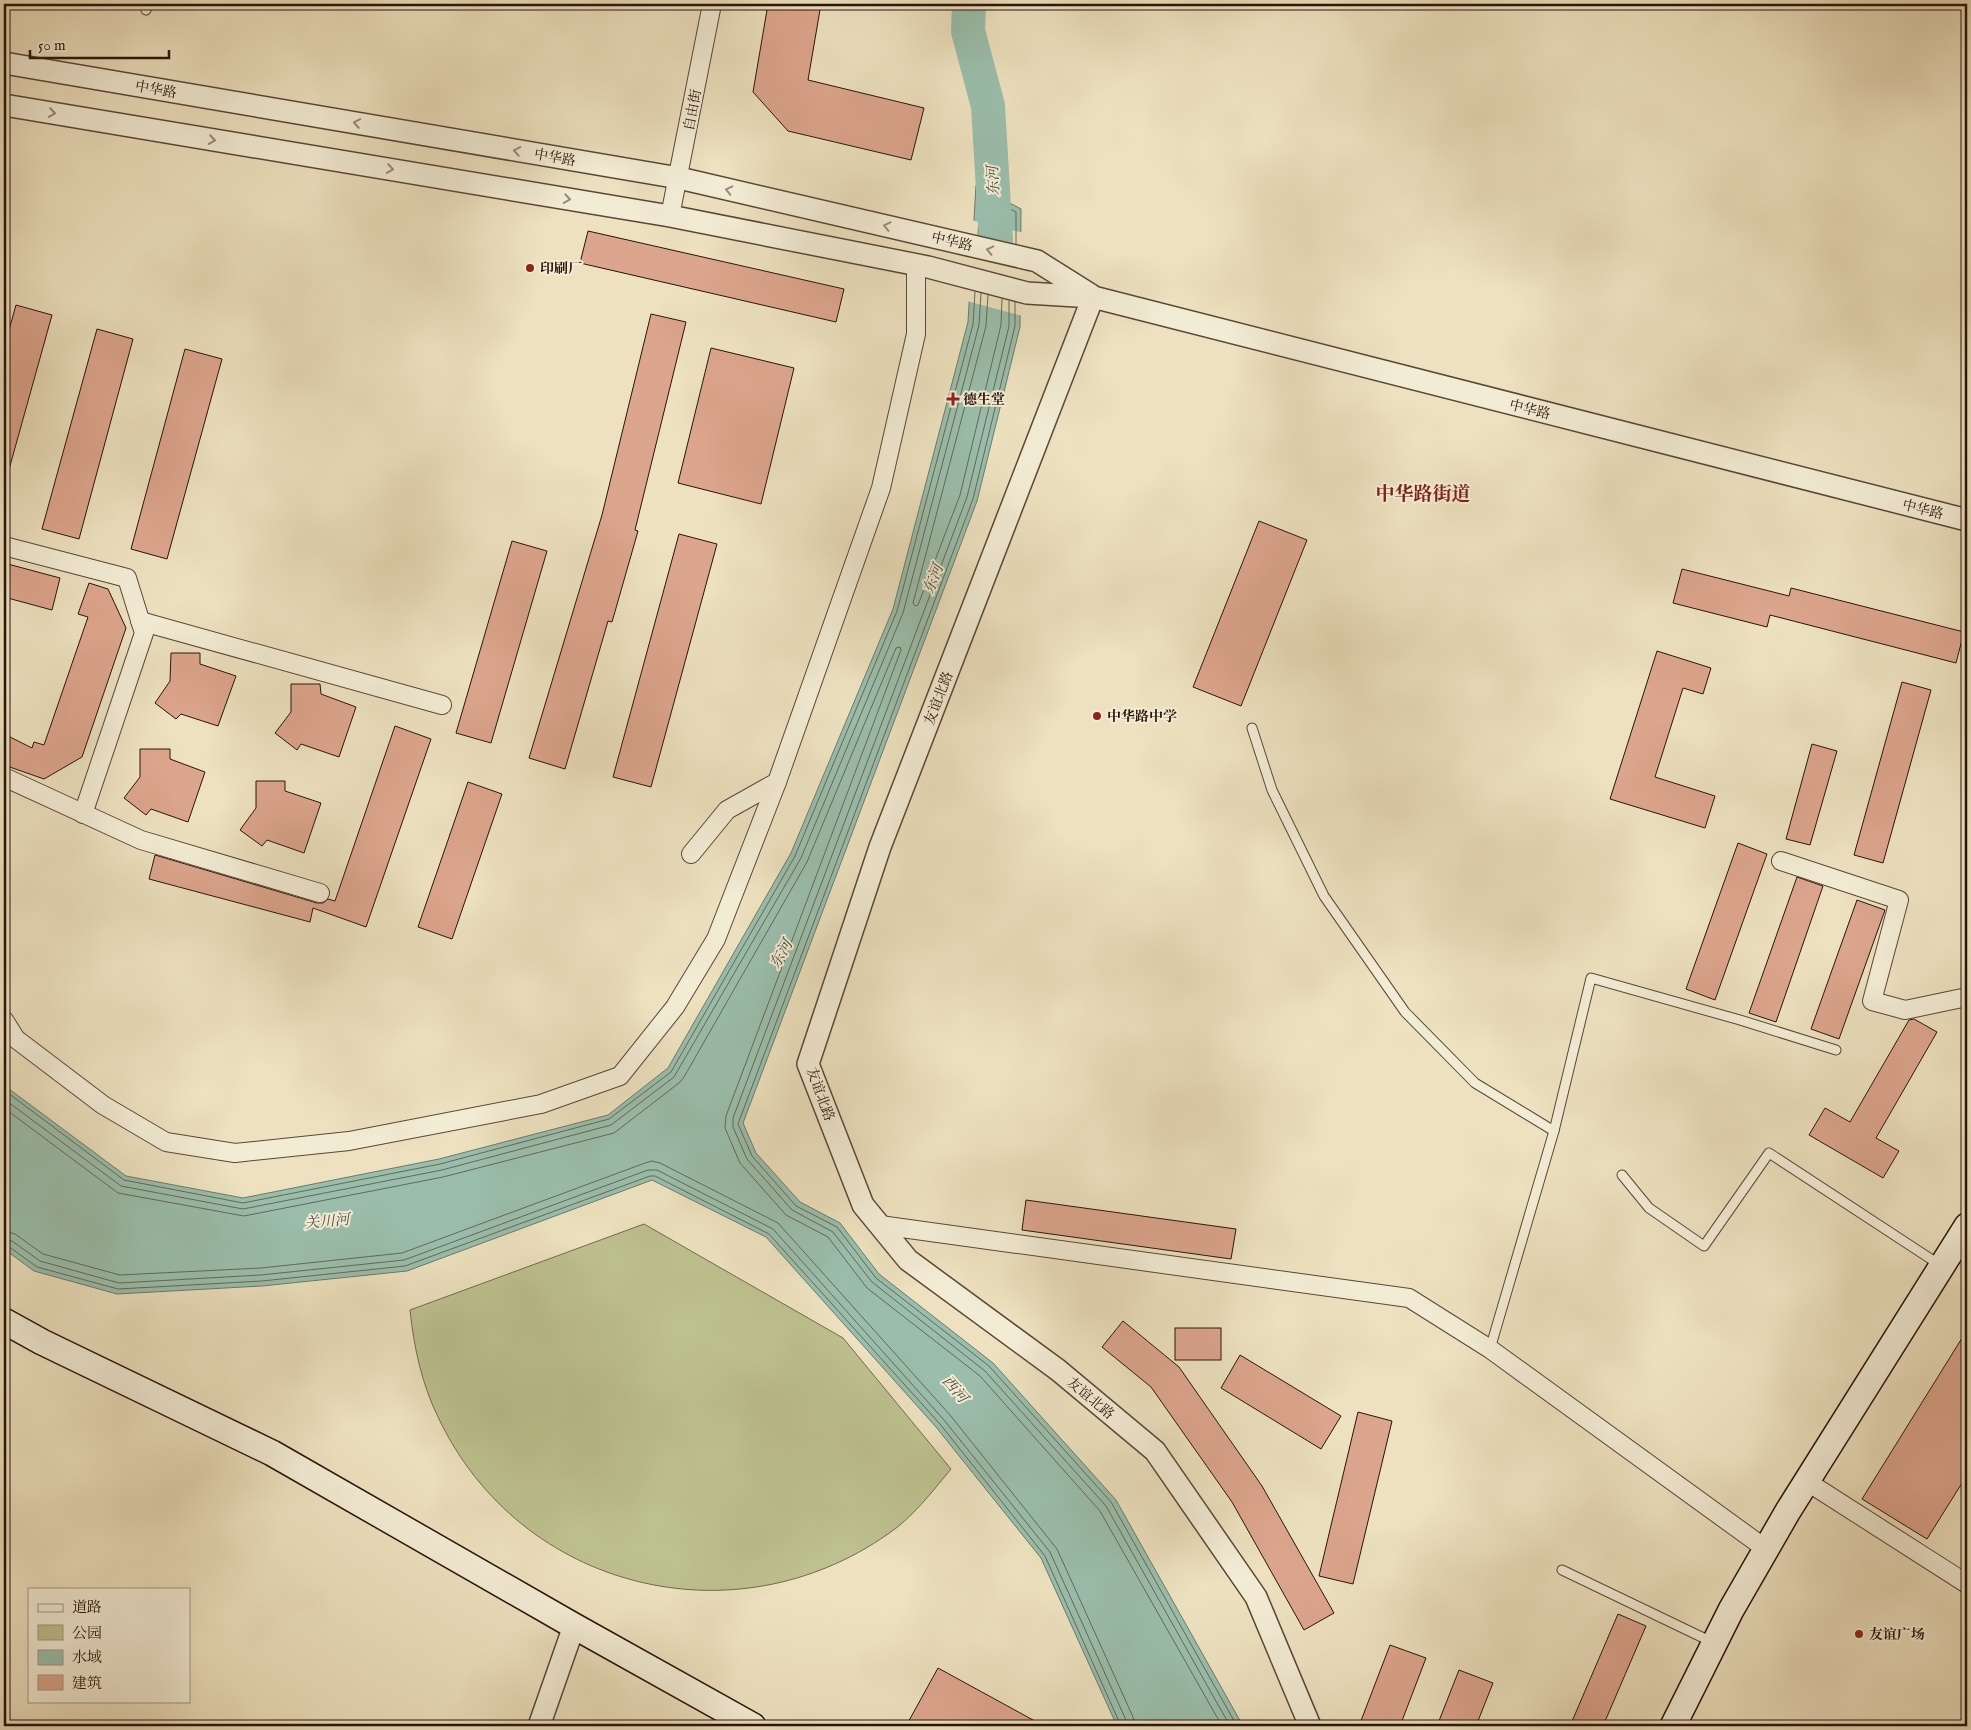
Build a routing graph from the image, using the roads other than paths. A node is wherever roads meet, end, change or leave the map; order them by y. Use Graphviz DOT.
graph roads {
  1 [pos="712,4"];
  2 [pos="4,63"];
  3 [pos="4,105"];
  4 [pos="679,178"];
  5 [pos="670,216"];
  6 [pos="922,266"];
  7 [pos="1093,297"];
  8 [pos="1967,520"];
  9 [pos="4,546"];
  10 [pos="140,620"];
  11 [pos="442,705"];
  12 [pos="1252,728"];
  13 [pos="4,777"];
  14 [pos="777,782"];
  15 [pos="83,814"];
  16 [pos="691,854"];
  17 [pos="1781,861"];
  18 [pos="320,892"];
  19 [pos="1967,998"];
  20 [pos="4,1020"];
  21 [pos="1836,1050"];
  22 [pos="1554,1131"];
  23 [pos="1622,1175"];
  24 [pos="880,1225"];
  25 [pos="1967,1226"];
  26 [pos="1942,1266"];
  27 [pos="4,1321"];
  28 [pos="1490,1349"];
  29 [pos="1806,1481"];
  30 [pos="1766,1549"];
  31 [pos="1562,1570"];
  32 [pos="1967,1584"];
  33 [pos="574,1626"];
  34 [pos="1714,1643"];
  35 [pos="539,1726"];
  36 [pos="753,1726"];
  37 [pos="1310,1726"];
  38 [pos="1673,1726"];
  1 -- 4 [label="street, 自由街"];
  4 -- 2 [label="street, 中华路, one-way"];
  3 -- 5 [label="street, 中华路, one-way"];
  4 -- 5 [label="street, 自由街"];
  7 -- 4 [label="street, 中华路, one-way"];
  5 -- 6 [label="street, 中华路"];
  6 -- 7 [label="street, 中华路"];
  6 -- 14 [label="street"];
  7 -- 8 [label="street, 中华路"];
  7 -- 24 [label="street, 友谊北路"];
  9 -- 10 [label="street"];
  10 -- 11 [label="street"];
  10 -- 15 [label="street"];
  12 -- 22 [label="lane"];
  13 -- 15 [label="street"];
  14 -- 16 [label="street"];
  14 -- 20 [label="street"];
  15 -- 18 [label="street"];
  17 -- 19 [label="street"];
  21 -- 22 [label="lane"];
  22 -- 28 [label="lane"];
  23 -- 26 [label="lane"];
  24 -- 28 [label="street"];
  24 -- 37 [label="street, 友谊北路"];
  25 -- 26 [label="main road"];
  26 -- 29 [label="main road"];
  27 -- 33 [label="main road"];
  28 -- 30 [label="street"];
  29 -- 30 [label="main road"];
  29 -- 32 [label="street"];
  30 -- 34 [label="main road"];
  31 -- 34 [label="lane"];
  33 -- 35 [label="street"];
  33 -- 36 [label="main road"];
  34 -- 38 [label="main road"];
}
